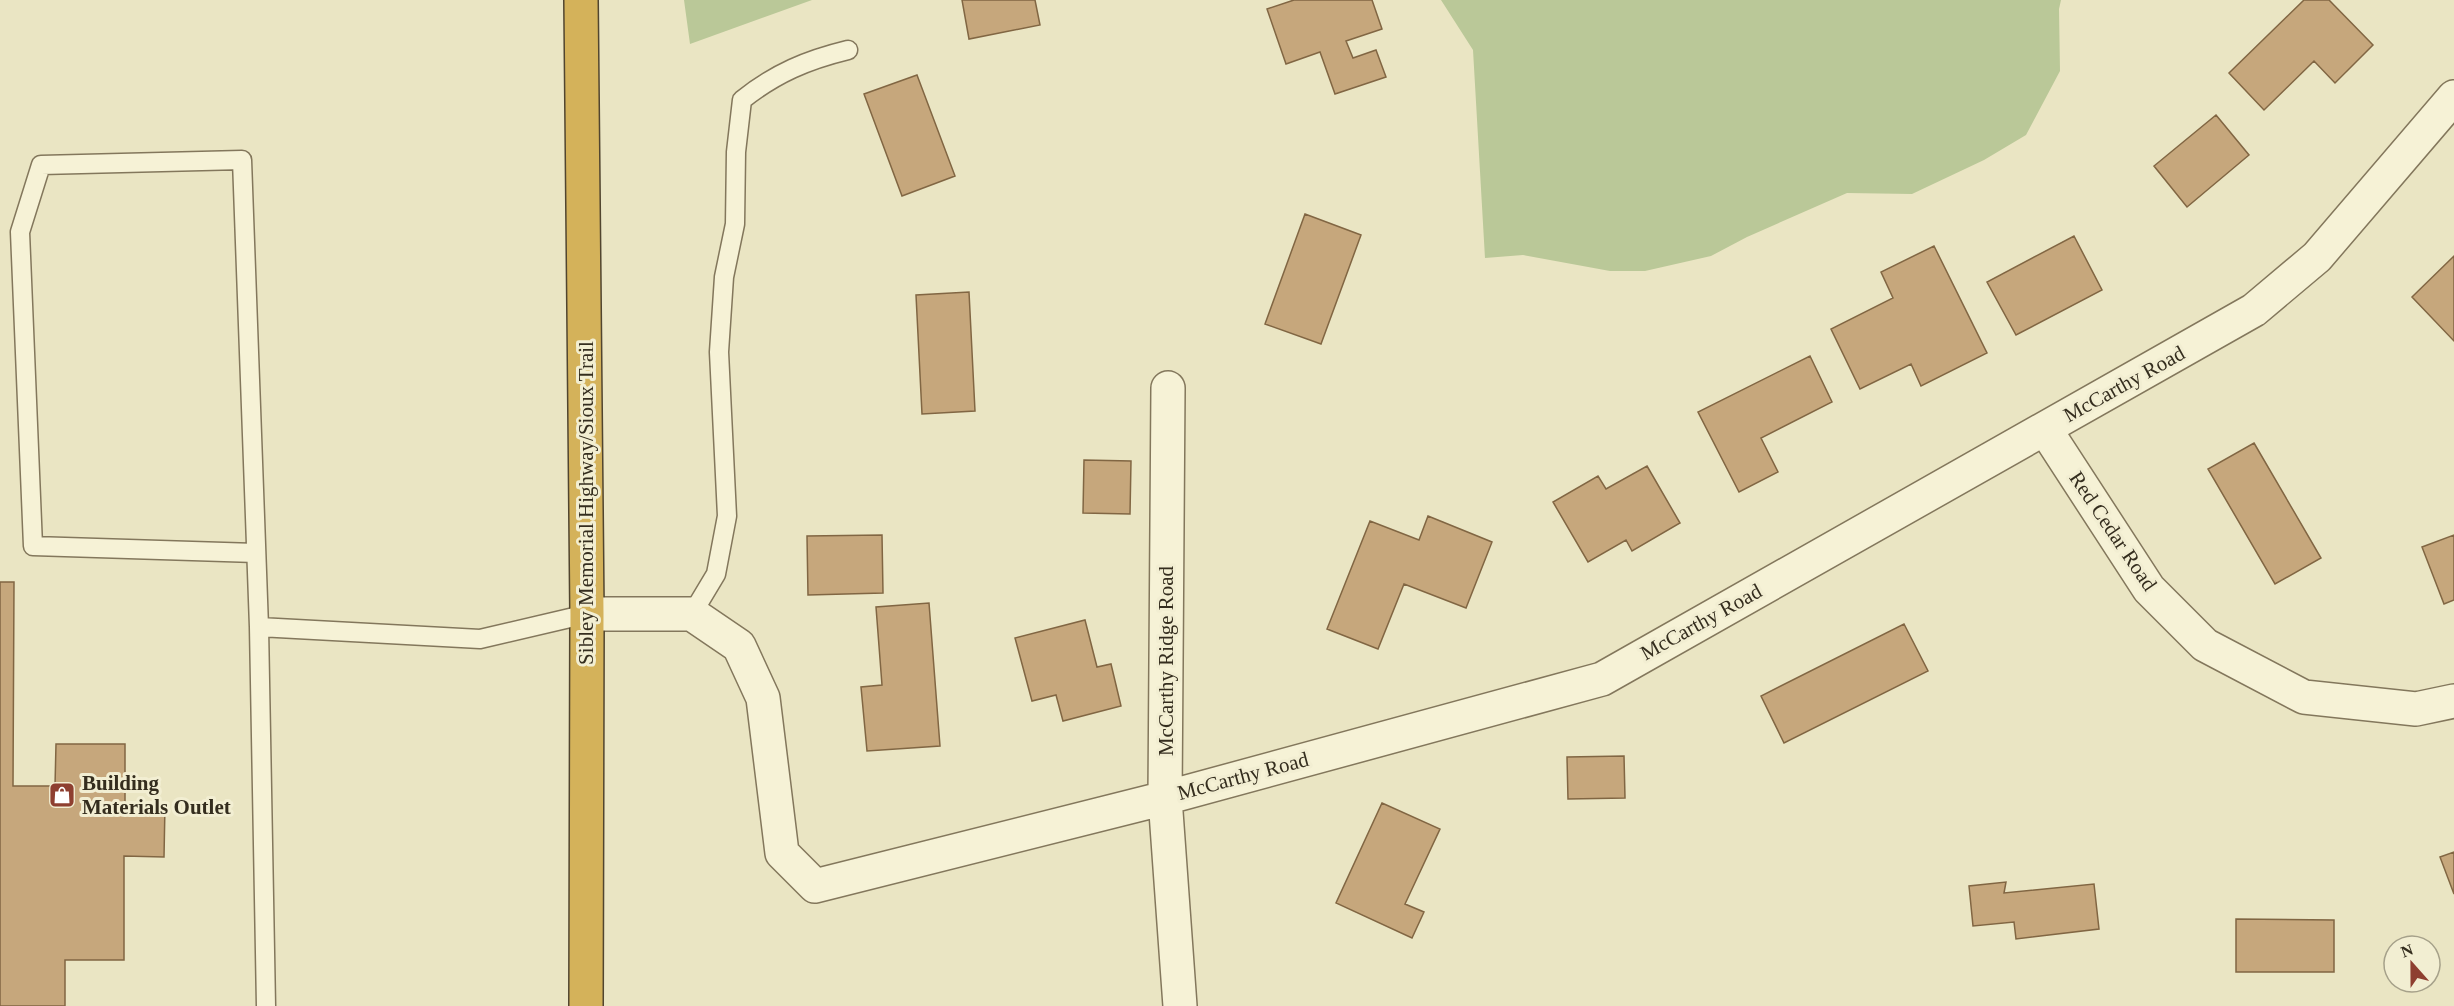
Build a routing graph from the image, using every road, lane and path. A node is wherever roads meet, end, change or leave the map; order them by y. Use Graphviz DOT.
graph roads {
  1 [pos="581,0"];
  2 [pos="848,50"];
  3 [pos="2454,97"];
  4 [pos="1167,388"];
  5 [pos="2045,429"];
  6 [pos="256,553"];
  7 [pos="587,614"];
  8 [pos="692,614"];
  9 [pos="259,627"];
  10 [pos="2454,701"];
  11 [pos="1165,798"];
  12 [pos="266,1006"];
  13 [pos="586,1006"];
  14 [pos="1180,1006"];
  1 -- 7 [label="highway, Sibley Memorial Highway/Sioux Trail"];
  2 -- 8 [label="lane"];
  3 -- 5 [label="street, McCarthy Road"];
  4 -- 11 [label="street, McCarthy Ridge Road"];
  5 -- 10 [label="street, Red Cedar Road"];
  5 -- 11 [label="street, McCarthy Road"];
  6 -- 6 [label="lane"];
  6 -- 9 [label="lane"];
  7 -- 8 [label="street"];
  7 -- 9 [label="lane"];
  7 -- 13 [label="highway, Sibley Memorial Highway/Sioux Trail"];
  8 -- 11 [label="street, McCarthy Road"];
  9 -- 12 [label="lane"];
  11 -- 14 [label="street, McCarthy Ridge Road"];
}
